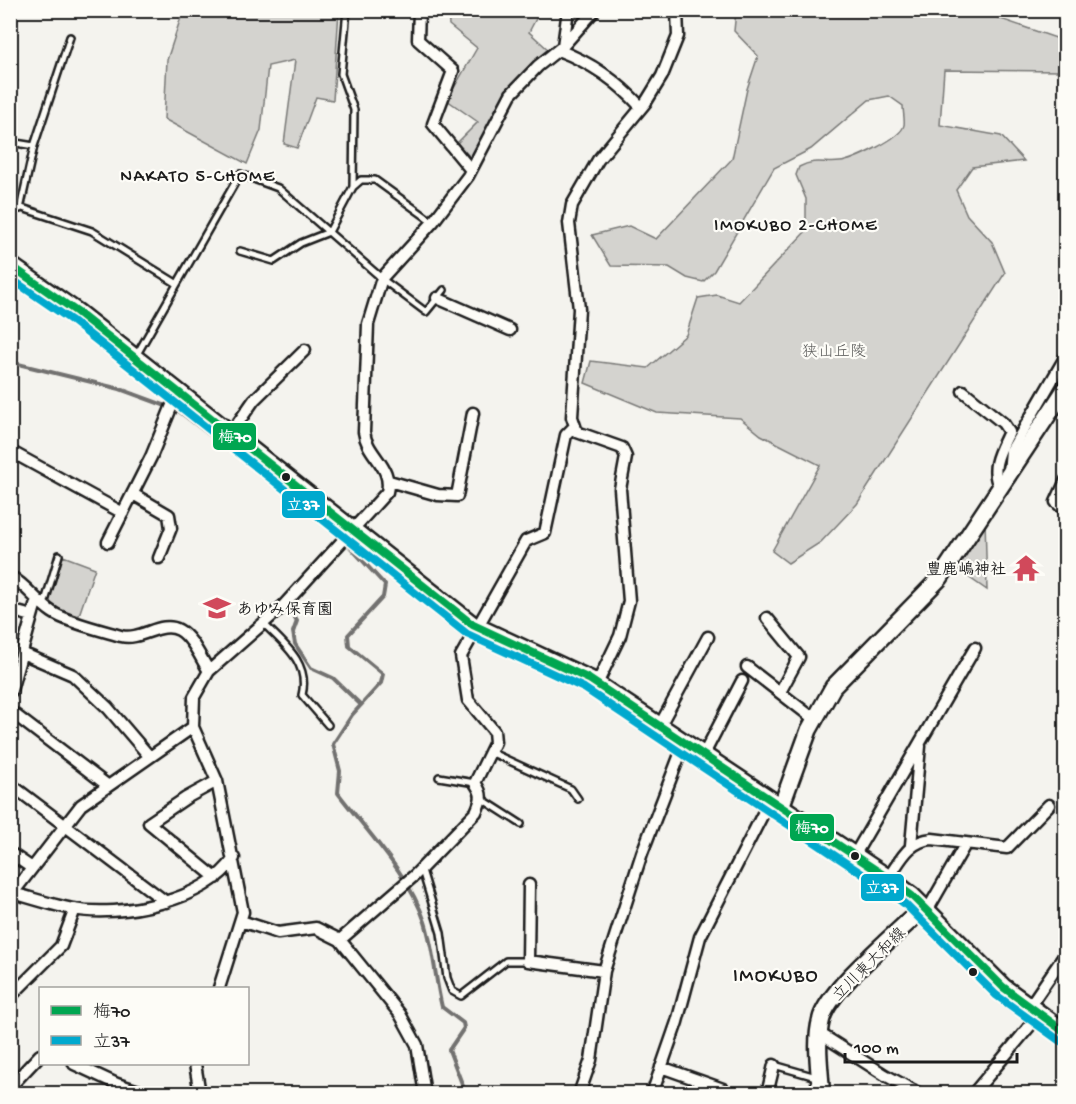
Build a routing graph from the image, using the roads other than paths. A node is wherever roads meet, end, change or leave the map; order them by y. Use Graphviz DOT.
graph roads {
  1 [pos="347,10"];
  2 [pos="419,10"];
  3 [pos="568,10"];
  4 [pos="595,10"];
  5 [pos="676,10"];
  6 [pos="70,37"];
  7 [pos="561,48"];
  8 [pos="641,107"];
  9 [pos="10,141"];
  10 [pos="34,146"];
  11 [pos="471,170"];
  12 [pos="353,188"];
  13 [pos="10,204"];
  14 [pos="20,208"];
  15 [pos="433,222"];
  16 [pos="329,232"];
  17 [pos="240,251"];
  18 [pos="10,265"];
  19 [pos="382,278"];
  20 [pos="176,283"];
  21 [pos="440,294"];
  22 [pos="510,330"];
  23 [pos="305,350"];
  24 [pos="1065,356"];
  25 [pos="135,357"];
  26 [pos="1065,388"];
  27 [pos="963,391"];
  28 [pos="175,403"];
  29 [pos="473,413"];
  30 [pos="575,426"];
  31 [pos="231,433"];
  32 [pos="10,451"];
  33 [pos="1065,480"];
  34 [pos="389,481"];
  35 [pos="1004,481"];
  36 [pos="133,494"];
  37 [pos="1065,512"];
  38 [pos="123,513"];
  39 [pos="350,533"];
  40 [pos="108,542"];
  41 [pos="59,555"];
  42 [pos="159,558"];
  43 [pos="10,576"];
  44 [pos="40,602"];
  45 [pos="10,610"];
  46 [pos="32,616"];
  47 [pos="768,618"];
  48 [pos="263,623"];
  49 [pos="478,628"];
  50 [pos="708,637"];
  51 [pos="975,648"];
  52 [pos="22,653"];
  53 [pos="747,667"];
  54 [pos="209,671"];
  55 [pos="742,681"];
  56 [pos="597,684"];
  57 [pos="780,692"];
  58 [pos="10,694"];
  59 [pos="14,714"];
  60 [pos="814,719"];
  61 [pos="328,725"];
  62 [pos="193,727"];
  63 [pos="659,727"];
  64 [pos="10,728"];
  65 [pos="920,742"];
  66 [pos="684,744"];
  67 [pos="490,752"];
  68 [pos="149,756"];
  69 [pos="703,756"];
  70 [pos="439,777"];
  71 [pos="217,782"];
  72 [pos="475,783"];
  73 [pos="10,784"];
  74 [pos="107,785"];
  75 [pos="482,799"];
  76 [pos="578,799"];
  77 [pos="776,803"];
  78 [pos="1049,805"];
  79 [pos="65,824"];
  80 [pos="521,824"];
  81 [pos="966,843"];
  82 [pos="911,844"];
  83 [pos="10,853"];
  84 [pos="854,856"];
  85 [pos="234,858"];
  86 [pos="32,868"];
  87 [pos="422,868"];
  88 [pos="216,878"];
  89 [pos="888,878"];
  90 [pos="529,885"];
  91 [pos="12,892"];
  92 [pos="166,902"];
  93 [pos="75,909"];
  94 [pos="925,909"];
  95 [pos="241,921"];
  96 [pos="339,940"];
  97 [pos="1065,953"];
  98 [pos="528,961"];
  99 [pos="604,971"];
  100 [pos="219,987"];
  101 [pos="10,997"];
  102 [pos="1034,1011"];
  103 [pos="819,1033"];
  104 [pos="1065,1033"];
  105 [pos="39,1056"];
  106 [pos="76,1065"];
  107 [pos="195,1065"];
  108 [pos="774,1065"];
  109 [pos="661,1067"];
  110 [pos="821,1086"];
  111 [pos="10,1087"];
  112 [pos="723,1089"];
  113 [pos="148,1094"];
  114 [pos="200,1094"];
  115 [pos="425,1094"];
  116 [pos="579,1094"];
  117 [pos="652,1094"];
  118 [pos="767,1094"];
  119 [pos="920,1094"];
  120 [pos="973,1094"];
  1 -- 12 [label="lane"];
  2 -- 11 [label="street"];
  3 -- 7 [label="street"];
  4 -- 7 [label="street"];
  5 -- 8 [label="street"];
  6 -- 10 [label="lane"];
  7 -- 8 [label="street"];
  7 -- 11 [label="street"];
  8 -- 30 [label="street"];
  9 -- 10 [label="lane"];
  10 -- 14 [label="lane"];
  11 -- 15 [label="street"];
  12 -- 15 [label="lane"];
  12 -- 16 [label="lane"];
  13 -- 14 [label="lane"];
  14 -- 20 [label="lane"];
  15 -- 19 [label="street"];
  16 -- 17 [label="lane"];
  16 -- 19 [label="lane"];
  16 -- 20 [label="lane"];
  18 -- 25 [label="main road"];
  19 -- 21 [label="lane"];
  19 -- 34 [label="street"];
  20 -- 25 [label="lane"];
  21 -- 22 [label="street"];
  23 -- 31 [label="street"];
  24 -- 35 [label="street"];
  25 -- 28 [label="main road"];
  26 -- 35 [label="street"];
  27 -- 35 [label="street"];
  28 -- 31 [label="main road"];
  28 -- 36 [label="street"];
  29 -- 34 [label="street"];
  30 -- 49 [label="street"];
  30 -- 56 [label="street"];
  31 -- 39 [label="main road"];
  32 -- 38 [label="street"];
  33 -- 37 [label="street"];
  34 -- 39 [label="street"];
  35 -- 60 [label="street"];
  36 -- 38 [label="street"];
  36 -- 42 [label="street"];
  38 -- 40 [label="street"];
  39 -- 48 [label="street"];
  39 -- 49 [label="main road"];
  41 -- 44 [label="lane"];
  43 -- 44 [label="street"];
  44 -- 46 [label="street"];
  44 -- 54 [label="street"];
  45 -- 46 [label="street"];
  46 -- 52 [label="street"];
  47 -- 57 [label="street"];
  48 -- 54 [label="street"];
  48 -- 61 [label="lane"];
  49 -- 56 [label="main road"];
  49 -- 67 [label="street"];
  50 -- 63 [label="street"];
  51 -- 65 [label="street"];
  52 -- 58 [label="street"];
  52 -- 68 [label="street"];
  53 -- 57 [label="street"];
  54 -- 62 [label="street"];
  55 -- 69 [label="street"];
  56 -- 63 [label="main road"];
  57 -- 60 [label="street"];
  59 -- 64 [label="street"];
  59 -- 74 [label="street"];
  60 -- 77 [label="street"];
  62 -- 68 [label="street"];
  62 -- 71 [label="street"];
  63 -- 66 [label="main road"];
  65 -- 82 [label="street"];
  65 -- 84 [label="street"];
  66 -- 69 [label="main road"];
  66 -- 99 [label="street"];
  67 -- 72 [label="street"];
  67 -- 76 [label="lane"];
  68 -- 74 [label="street"];
  69 -- 77 [label="main road"];
  70 -- 72 [label="lane"];
  71 -- 85 [label="street"];
  71 -- 88 [label="street"];
  72 -- 75 [label="street"];
  73 -- 79 [label="street"];
  74 -- 79 [label="street"];
  75 -- 80 [label="lane"];
  75 -- 87 [label="street"];
  77 -- 84 [label="main road"];
  77 -- 109 [label="street"];
  78 -- 81 [label="street"];
  79 -- 86 [label="street"];
  79 -- 92 [label="street"];
  81 -- 82 [label="street"];
  81 -- 94 [label="street"];
  82 -- 89 [label="street"];
  83 -- 86 [label="street"];
  84 -- 89 [label="main road"];
  85 -- 88 [label="street"];
  85 -- 95 [label="street"];
  86 -- 91 [label="street"];
  87 -- 96 [label="street"];
  87 -- 98 [label="lane"];
  88 -- 92 [label="street"];
  89 -- 94 [label="main road"];
  90 -- 98 [label="street"];
  91 -- 93 [label="street"];
  92 -- 93 [label="street"];
  93 -- 101 [label="street"];
  94 -- 102 [label="main road"];
  94 -- 103 [label="main road, 立川東大和線"];
  95 -- 96 [label="street"];
  95 -- 100 [label="street"];
  96 -- 115 [label="street"];
  97 -- 102 [label="street"];
  98 -- 99 [label="street"];
  99 -- 116 [label="street"];
  102 -- 104 [label="main road"];
  102 -- 120 [label="street"];
  103 -- 110 [label="main road, 立川東大和線"];
  103 -- 119 [label="street"];
  105 -- 111 [label="street"];
  106 -- 113 [label="street"];
  107 -- 114 [label="street"];
  108 -- 110 [label="lane"];
  108 -- 118 [label="street"];
  109 -- 112 [label="street"];
  109 -- 117 [label="street"];
}
